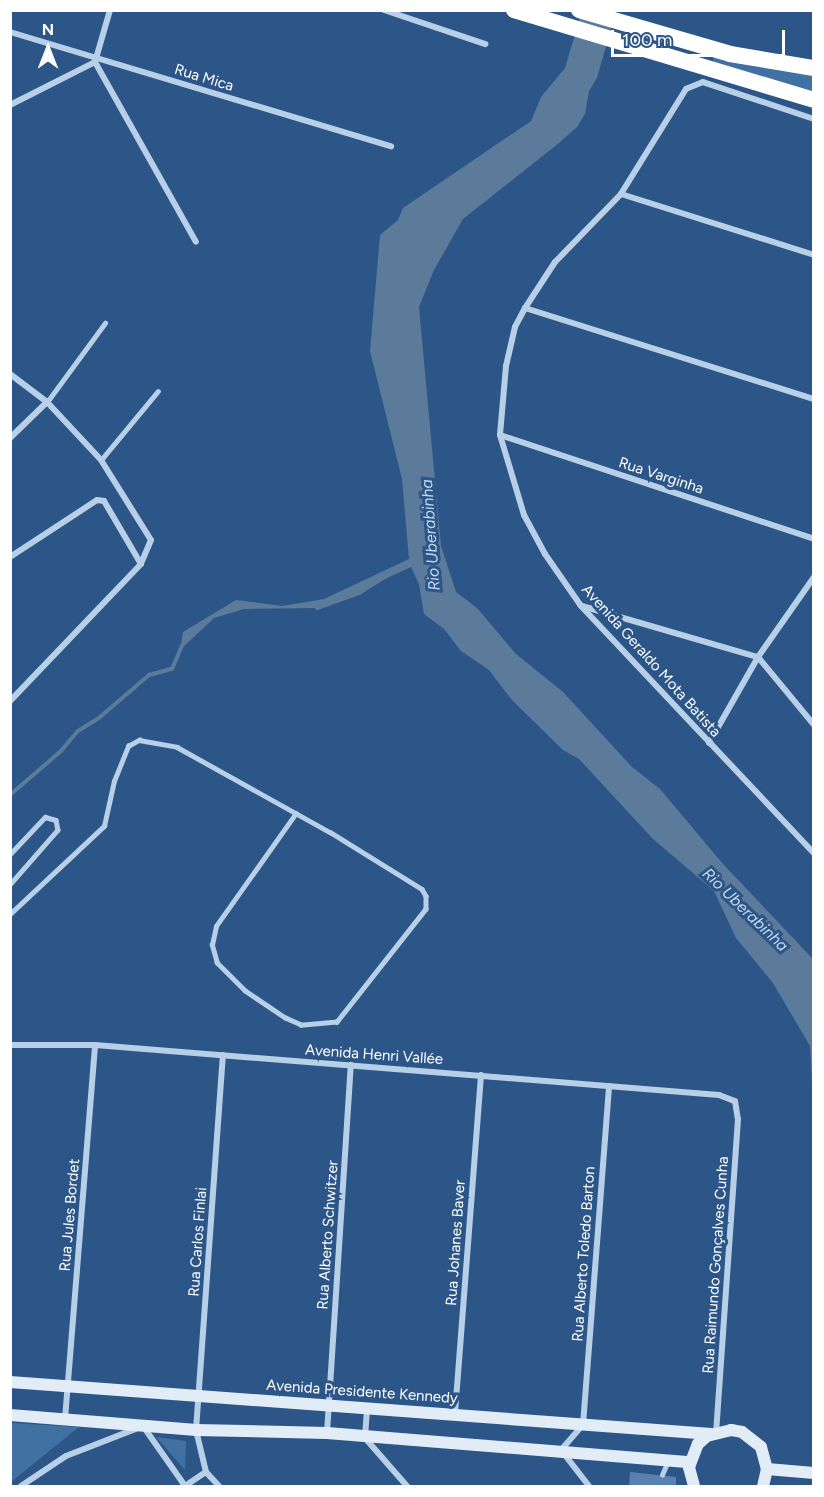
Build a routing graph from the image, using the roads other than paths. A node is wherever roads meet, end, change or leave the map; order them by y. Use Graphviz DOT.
graph roads {
  1 [pos="110,10"];
  2 [pos="384,10"];
  3 [pos="514,10"];
  4 [pos="579,10"];
  5 [pos="10,32"];
  6 [pos="485,44"];
  7 [pos="96,60"];
  8 [pos="813,68"];
  9 [pos="813,100"];
  10 [pos="10,105"];
  11 [pos="813,119"];
  12 [pos="391,146"];
  13 [pos="621,194"];
  14 [pos="196,242"];
  15 [pos="813,255"];
  16 [pos="525,308"];
  17 [pos="105,323"];
  18 [pos="10,374"];
  19 [pos="158,390"];
  20 [pos="813,399"];
  21 [pos="47,402"];
  22 [pos="500,435"];
  23 [pos="10,438"];
  24 [pos="102,460"];
  25 [pos="813,539"];
  26 [pos="10,557"];
  27 [pos="141,564"];
  28 [pos="813,577"];
  29 [pos="581,606"];
  30 [pos="758,657"];
  31 [pos="10,701"];
  32 [pos="813,725"];
  33 [pos="709,743"];
  34 [pos="296,813"];
  35 [pos="813,853"];
  36 [pos="10,854"];
  37 [pos="10,885"];
  38 [pos="11,912"];
  39 [pos="10,1045"];
  40 [pos="95,1045"];
  41 [pos="224,1055"];
  42 [pos="351,1065"];
  43 [pos="481,1075"];
  44 [pos="609,1086"];
  45 [pos="735,1101"];
  46 [pos="10,1382"];
  47 [pos="67,1387"];
  48 [pos="198,1396"];
  49 [pos="329,1406"];
  50 [pos="367,1409"];
  51 [pos="455,1413"];
  52 [pos="10,1415"];
  53 [pos="65,1419"];
  54 [pos="583,1425"];
  55 [pos="143,1426"];
  56 [pos="196,1430"];
  57 [pos="327,1433"];
  58 [pos="714,1433"];
  59 [pos="365,1438"];
  60 [pos="561,1450"];
  61 [pos="668,1460"];
  62 [pos="690,1462"];
  63 [pos="767,1469"];
  64 [pos="206,1472"];
  65 [pos="813,1473"];
  66 [pos="662,1475"];
  67 [pos="21,1486"];
  68 [pos="185,1486"];
  69 [pos="219,1486"];
  70 [pos="407,1486"];
  71 [pos="589,1486"];
  72 [pos="694,1486"];
  73 [pos="763,1486"];
  1 -- 7 [label="street"];
  2 -- 6 [label="street"];
  3 -- 9 [label="highway"];
  4 -- 8 [label="highway"];
  5 -- 7 [label="street, Rua Mica"];
  7 -- 10 [label="street"];
  7 -- 12 [label="street, Rua Mica"];
  7 -- 14 [label="street"];
  11 -- 13 [label="street, Avenida Geraldo Mota Batista"];
  13 -- 15 [label="street"];
  13 -- 16 [label="street, Avenida Geraldo Mota Batista"];
  16 -- 20 [label="street"];
  16 -- 22 [label="street, Avenida Geraldo Mota Batista"];
  17 -- 21 [label="lane"];
  18 -- 21 [label="street"];
  19 -- 24 [label="lane"];
  21 -- 23 [label="street"];
  21 -- 24 [label="street"];
  22 -- 25 [label="street, Rua Varginha"];
  22 -- 29 [label="street, Avenida Geraldo Mota Batista"];
  24 -- 27 [label="street"];
  26 -- 27 [label="street"];
  27 -- 31 [label="street"];
  28 -- 30 [label="street"];
  29 -- 30 [label="street"];
  29 -- 33 [label="street, Avenida Geraldo Mota Batista"];
  30 -- 32 [label="street"];
  30 -- 33 [label="street"];
  33 -- 35 [label="street, Avenida Geraldo Mota Batista"];
  34 -- 34 [label="lane"];
  34 -- 38 [label="lane"];
  36 -- 37 [label="lane"];
  39 -- 40 [label="street, Avenida Henri Vallée"];
  40 -- 41 [label="street, Avenida Henri Vallée"];
  40 -- 47 [label="street, Rua Jules Bordet"];
  41 -- 42 [label="street, Avenida Henri Vallée"];
  41 -- 48 [label="street, Rua Carlos Finlai"];
  42 -- 43 [label="street, Avenida Henri Vallée"];
  42 -- 49 [label="street, Rua Alberto Schwitzer"];
  43 -- 44 [label="street, Avenida Henri Vallée"];
  43 -- 51 [label="street, Rua Johanes Baver"];
  44 -- 45 [label="street, Avenida Henri Vallée"];
  44 -- 54 [label="street, Rua Alberto Toledo Barton"];
  45 -- 58 [label="street, Rua Raimundo Gonçalves Cunha"];
  46 -- 47 [label="street, Avenida Presidente Kennedy"];
  47 -- 48 [label="street, Avenida Presidente Kennedy"];
  47 -- 53 [label="street, Rua Jules Bordet"];
  48 -- 49 [label="street, Avenida Presidente Kennedy"];
  48 -- 56 [label="street, Rua Carlos Finlai"];
  49 -- 50 [label="street, Avenida Presidente Kennedy"];
  49 -- 57 [label="street, Rua Alberto Schwitzer"];
  50 -- 51 [label="street, Avenida Presidente Kennedy"];
  50 -- 59 [label="street"];
  51 -- 54 [label="street, Avenida Presidente Kennedy"];
  52 -- 53 [label="street"];
  53 -- 55 [label="street"];
  54 -- 58 [label="street, Avenida Presidente Kennedy"];
  54 -- 60 [label="street"];
  55 -- 56 [label="street"];
  55 -- 67 [label="street"];
  55 -- 68 [label="street"];
  56 -- 57 [label="street"];
  56 -- 64 [label="street, Rua Carlos Finlai"];
  57 -- 59 [label="street"];
  58 -- 62 [label="street"];
  58 -- 63 [label="street, Avenida Presidente Kennedy"];
  59 -- 60 [label="street"];
  59 -- 70 [label="street"];
  60 -- 61 [label="street"];
  60 -- 71 [label="street"];
  61 -- 62 [label="street"];
  61 -- 66 [label="lane"];
  62 -- 72 [label="street"];
  63 -- 65 [label="street"];
  63 -- 73 [label="street"];
  64 -- 68 [label="street"];
  64 -- 69 [label="street"];
}
